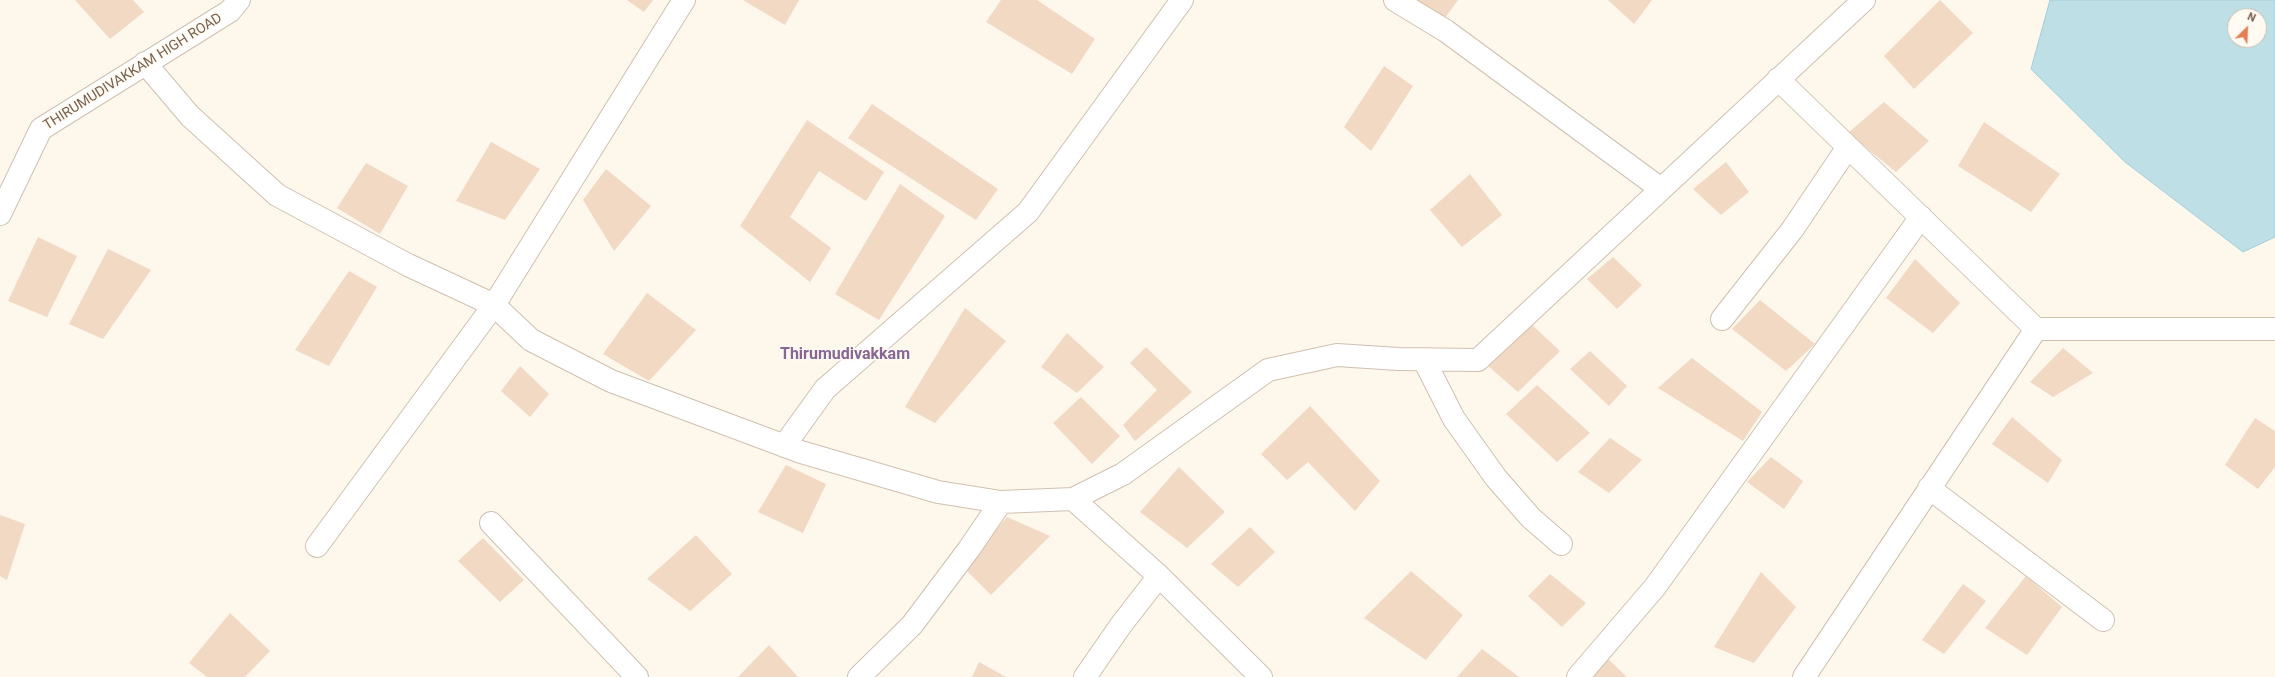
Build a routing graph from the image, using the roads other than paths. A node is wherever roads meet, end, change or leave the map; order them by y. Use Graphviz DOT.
graph roads {
  1 [pos="239,0"];
  2 [pos="684,0"];
  3 [pos="1182,0"];
  4 [pos="1395,0"];
  5 [pos="1864,0"];
  6 [pos="145,63"];
  7 [pos="1778,79"];
  8 [pos="1848,147"];
  9 [pos="1661,189"];
  10 [pos="0,214"];
  11 [pos="1921,217"];
  12 [pos="494,305"];
  13 [pos="1722,319"];
  14 [pos="2036,329"];
  15 [pos="2275,330"];
  16 [pos="1424,360"];
  17 [pos="784,446"];
  18 [pos="1929,488"];
  19 [pos="1073,499"];
  20 [pos="1000,502"];
  21 [pos="491,523"];
  22 [pos="1561,544"];
  23 [pos="317,546"];
  24 [pos="1159,576"];
  25 [pos="2103,620"];
  26 [pos="637,677"];
  27 [pos="859,677"];
  28 [pos="1085,677"];
  29 [pos="1261,677"];
  30 [pos="1578,677"];
  31 [pos="1804,677"];
  1 -- 6 [label="street, THIRUMUDIVAKKAM HIGH ROAD"];
  2 -- 12 [label="street"];
  3 -- 17 [label="street"];
  4 -- 9 [label="street"];
  5 -- 7 [label="street"];
  6 -- 10 [label="street, THIRUMUDIVAKKAM HIGH ROAD"];
  6 -- 12 [label="street"];
  7 -- 8 [label="street"];
  7 -- 9 [label="street"];
  8 -- 11 [label="street"];
  8 -- 13 [label="street"];
  9 -- 16 [label="street"];
  11 -- 14 [label="street"];
  11 -- 30 [label="street"];
  12 -- 17 [label="street"];
  12 -- 23 [label="street"];
  14 -- 15 [label="street"];
  14 -- 18 [label="street"];
  16 -- 19 [label="street"];
  16 -- 22 [label="street"];
  17 -- 20 [label="street"];
  18 -- 25 [label="street"];
  18 -- 31 [label="street"];
  19 -- 20 [label="street"];
  19 -- 24 [label="street"];
  20 -- 27 [label="street"];
  21 -- 26 [label="street"];
  24 -- 28 [label="street"];
  24 -- 29 [label="street"];
}
